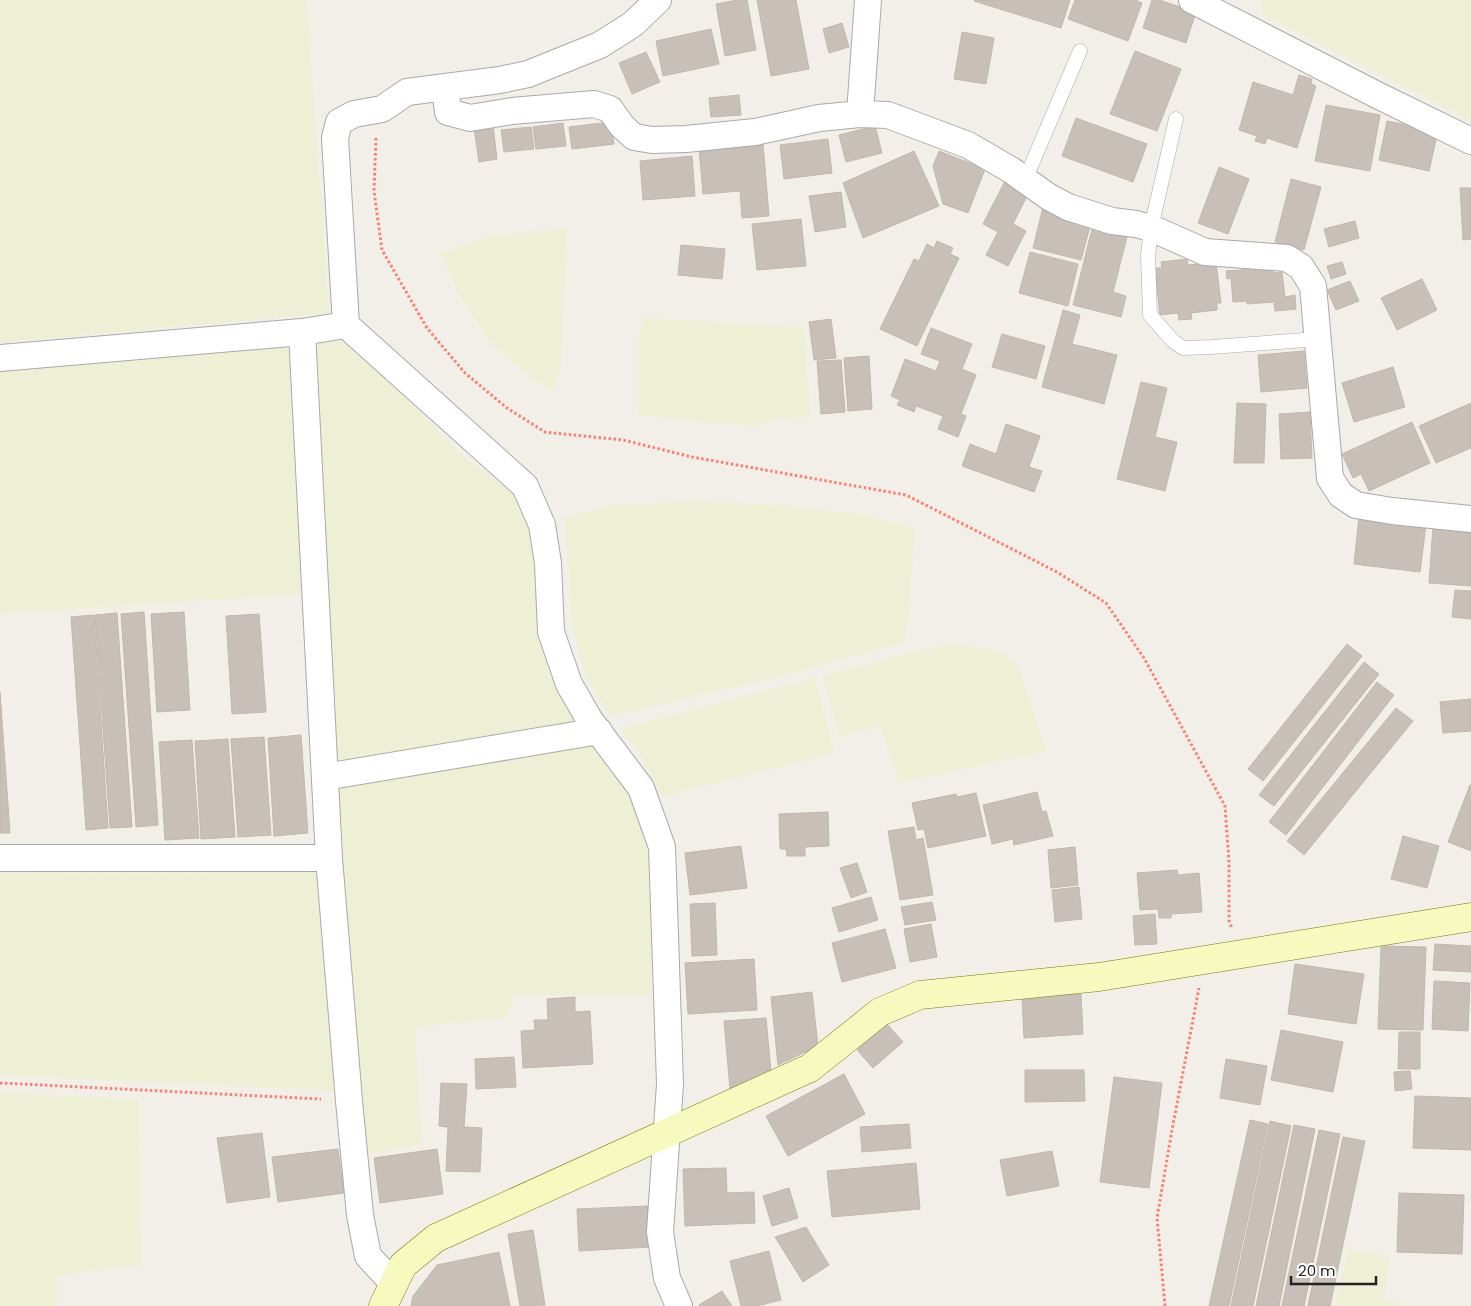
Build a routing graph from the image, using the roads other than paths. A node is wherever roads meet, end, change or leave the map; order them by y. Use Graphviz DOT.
graph roads {
  1 [pos="658,0"];
  2 [pos="868,0"];
  3 [pos="1192,0"];
  4 [pos="1080,52"];
  5 [pos="445,87"];
  6 [pos="860,114"];
  7 [pos="1176,119"];
  8 [pos="1471,141"];
  9 [pos="1025,180"];
  10 [pos="1151,228"];
  11 [pos="346,325"];
  12 [pos="302,332"];
  13 [pos="1318,339"];
  14 [pos="0,358"];
  15 [pos="1471,518"];
  16 [pos="599,731"];
  17 [pos="325,777"];
  18 [pos="0,858"];
  19 [pos="329,858"];
  20 [pos="1471,917"];
  21 [pos="666,1133"];
  22 [pos="389,1295"];
  23 [pos="679,1306"];
  1 -- 5 [label="street"];
  2 -- 6 [label="street"];
  3 -- 8 [label="street"];
  4 -- 9 [label="lane"];
  5 -- 6 [label="street"];
  5 -- 11 [label="street"];
  6 -- 9 [label="street"];
  7 -- 10 [label="lane"];
  9 -- 10 [label="street"];
  10 -- 13 [label="street"];
  10 -- 13 [label="lane"];
  11 -- 12 [label="street"];
  11 -- 16 [label="street"];
  12 -- 14 [label="street"];
  12 -- 17 [label="street"];
  13 -- 15 [label="street"];
  16 -- 17 [label="street"];
  16 -- 21 [label="street"];
  17 -- 19 [label="street"];
  18 -- 19 [label="street"];
  19 -- 22 [label="street"];
  20 -- 21 [label="street"];
  21 -- 22 [label="street"];
  21 -- 23 [label="street"];
}
